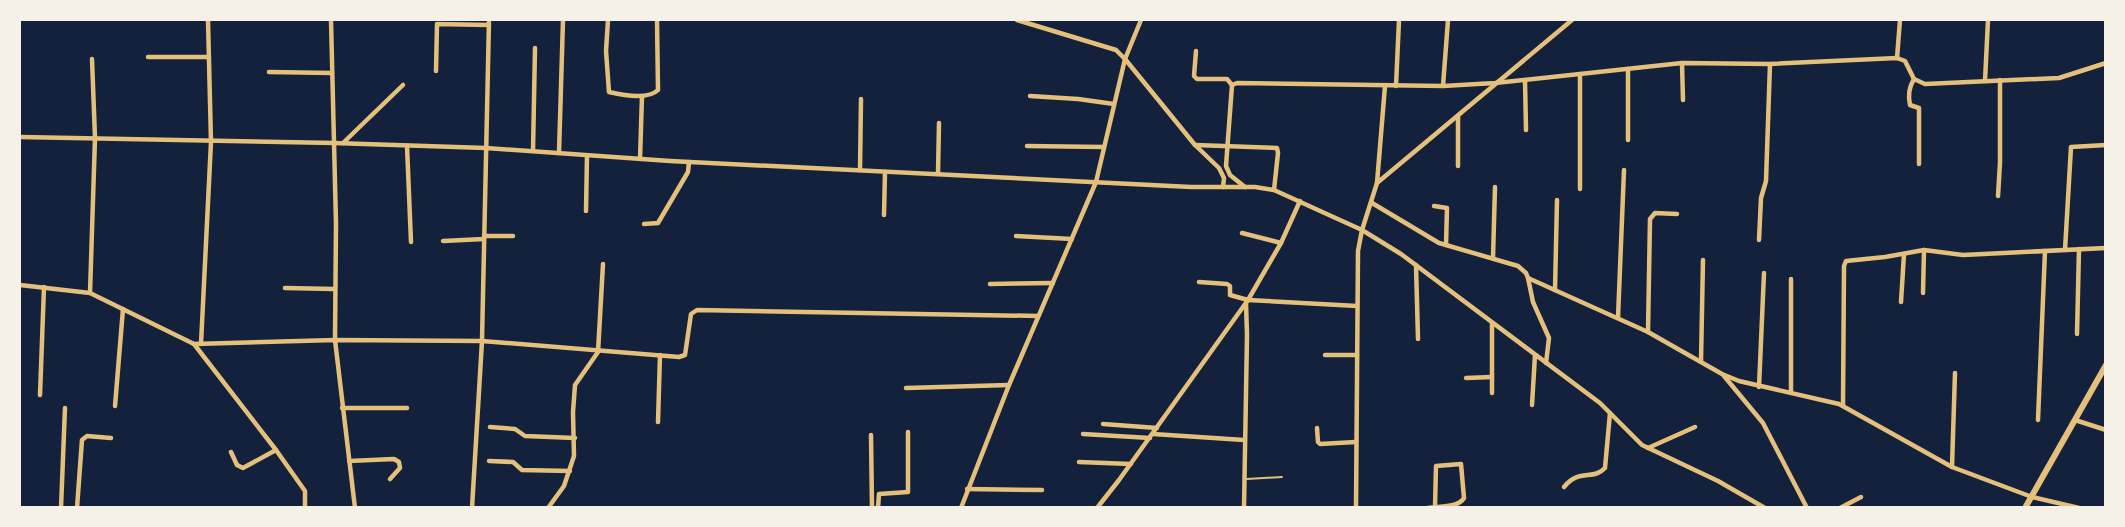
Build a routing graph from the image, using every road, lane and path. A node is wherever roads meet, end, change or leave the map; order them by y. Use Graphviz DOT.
graph roads {
  1 [pos="208,20"];
  2 [pos="331,20"];
  3 [pos="563,20"];
  4 [pos="608,20"];
  5 [pos="657,20"];
  6 [pos="1017,20"];
  7 [pos="1141,20"];
  8 [pos="1399,20"];
  9 [pos="1448,20"];
  10 [pos="1572,20"];
  11 [pos="1900,20"];
  12 [pos="1988,20"];
  13 [pos="489,22"];
  14 [pos="535,48"];
  15 [pos="1196,51"];
  16 [pos="148,57"];
  17 [pos="209,57"];
  18 [pos="1897,58"];
  19 [pos="92,59"];
  20 [pos="1125,59"];
  21 [pos="1682,63"];
  22 [pos="2106,63"];
  23 [pos="1770,64"];
  24 [pos="1628,69"];
  25 [pos="436,71"];
  26 [pos="269,72"];
  27 [pos="332,74"];
  28 [pos="1580,74"];
  29 [pos="1914,79"];
  30 [pos="1525,80"];
  31 [pos="2000,80"];
  32 [pos="1985,81"];
  33 [pos="1495,83"];
  34 [pos="1232,85"];
  35 [pos="403,86"];
  36 [pos="1385,86"];
  37 [pos="1396,86"];
  38 [pos="1443,86"];
  39 [pos="642,96"];
  40 [pos="1030,96"];
  41 [pos="861,99"];
  42 [pos="1683,100"];
  43 [pos="1114,104"];
  44 [pos="1458,116"];
  45 [pos="939,123"];
  46 [pos="1526,130"];
  47 [pos="20,137"];
  48 [pos="95,138"];
  49 [pos="1628,140"];
  50 [pos="212,142"];
  51 [pos="334,143"];
  52 [pos="344,143"];
  53 [pos="1195,145"];
  54 [pos="2106,145"];
  55 [pos="407,146"];
  56 [pos="1027,146"];
  57 [pos="1227,146"];
  58 [pos="1104,147"];
  59 [pos="486,148"];
  60 [pos="533,151"];
  61 [pos="559,153"];
  62 [pos="588,156"];
  63 [pos="640,159"];
  64 [pos="689,162"];
  65 [pos="1919,164"];
  66 [pos="1458,166"];
  67 [pos="860,170"];
  68 [pos="1624,171"];
  69 [pos="885,172"];
  70 [pos="938,174"];
  71 [pos="1096,182"];
  72 [pos="1377,183"];
  73 [pos="1223,187"];
  74 [pos="1245,187"];
  75 [pos="1495,187"];
  76 [pos="1580,189"];
  77 [pos="1274,190"];
  78 [pos="1998,196"];
  79 [pos="1557,200"];
  80 [pos="1300,201"];
  81 [pos="1372,202"];
  82 [pos="1434,206"];
  83 [pos="586,211"];
  84 [pos="1677,214"];
  85 [pos="884,215"];
  86 [pos="644,224"];
  87 [pos="1362,230"];
  88 [pos="1242,232"];
  89 [pos="513,236"];
  90 [pos="1016,236"];
  91 [pos="484,238"];
  92 [pos="1072,239"];
  93 [pos="1759,240"];
  94 [pos="443,241"];
  95 [pos="411,242"];
  96 [pos="1281,243"];
  97 [pos="1446,245"];
  98 [pos="2106,248"];
  99 [pos="2079,249"];
  100 [pos="1924,250"];
  101 [pos="2065,250"];
  102 [pos="2044,251"];
  103 [pos="1904,254"];
  104 [pos="1493,258"];
  105 [pos="1703,260"];
  106 [pos="603,264"];
  107 [pos="1416,266"];
  108 [pos="1764,273"];
  109 [pos="1528,278"];
  110 [pos="1791,279"];
  111 [pos="1199,282"];
  112 [pos="1053,283"];
  113 [pos="990,284"];
  114 [pos="20,285"];
  115 [pos="44,287"];
  116 [pos="285,288"];
  117 [pos="334,289"];
  118 [pos="1555,290"];
  119 [pos="90,293"];
  120 [pos="1923,293"];
  121 [pos="1247,301"];
  122 [pos="1901,302"];
  123 [pos="1357,306"];
  124 [pos="123,309"];
  125 [pos="1038,316"];
  126 [pos="1618,318"];
  127 [pos="1492,323"];
  128 [pos="1648,332"];
  129 [pos="2077,334"];
  130 [pos="1418,339"];
  131 [pos="334,340"];
  132 [pos="482,341"];
  133 [pos="194,344"];
  134 [pos="201,344"];
  135 [pos="597,352"];
  136 [pos="660,355"];
  137 [pos="1325,355"];
  138 [pos="1357,355"];
  139 [pos="1535,355"];
  140 [pos="1701,361"];
  141 [pos="1546,363"];
  142 [pos="2106,365"];
  143 [pos="1955,373"];
  144 [pos="1722,374"];
  145 [pos="1492,377"];
  146 [pos="1466,378"];
  147 [pos="1009,385"];
  148 [pos="1759,387"];
  149 [pos="906,388"];
  150 [pos="1492,393"];
  151 [pos="1791,393"];
  152 [pos="40,394"];
  153 [pos="1532,405"];
  154 [pos="115,406"];
  155 [pos="1843,406"];
  156 [pos="65,408"];
  157 [pos="342,408"];
  158 [pos="407,408"];
  159 [pos="1610,413"];
  160 [pos="2038,420"];
  161 [pos="2075,420"];
  162 [pos="658,422"];
  163 [pos="1103,424"];
  164 [pos="490,427"];
  165 [pos="1695,427"];
  166 [pos="1157,428"];
  167 [pos="1317,428"];
  168 [pos="2106,430"];
  169 [pos="908,432"];
  170 [pos="1083,434"];
  171 [pos="871,435"];
  172 [pos="1151,436"];
  173 [pos="111,438"];
  174 [pos="575,438"];
  175 [pos="1244,440"];
  176 [pos="1356,442"];
  177 [pos="1648,448"];
  178 [pos="276,450"];
  179 [pos="231,452"];
  180 [pos="489,460"];
  181 [pos="349,461"];
  182 [pos="1078,462"];
  183 [pos="1131,464"];
  184 [pos="1952,467"];
  185 [pos="570,471"];
  186 [pos="1282,477"];
  187 [pos="390,479"];
  188 [pos="1244,479"];
  189 [pos="1564,487"];
  190 [pos="967,489"];
  191 [pos="1042,490"];
  192 [pos="1861,497"];
  193 [pos="2031,497"];
  194 [pos="61,507"];
  195 [pos="77,507"];
  196 [pos="304,507"];
  197 [pos="355,507"];
  198 [pos="472,507"];
  199 [pos="548,507"];
  200 [pos="872,507"];
  201 [pos="878,507"];
  202 [pos="961,507"];
  203 [pos="1096,507"];
  204 [pos="1244,507"];
  205 [pos="1356,507"];
  206 [pos="1428,507"];
  207 [pos="1435,507"];
  208 [pos="1765,507"];
  209 [pos="1808,507"];
  210 [pos="1840,507"];
  211 [pos="2025,507"];
  212 [pos="2079,507"];
  1 -- 17 [label="street"];
  2 -- 27 [label="street"];
  3 -- 61 [label="street"];
  4 -- 39 [label="street"];
  5 -- 39 [label="street"];
  6 -- 20 [label="street"];
  7 -- 20 [label="street"];
  8 -- 37 [label="street"];
  9 -- 38 [label="street"];
  10 -- 33 [label="street"];
  11 -- 18 [label="street"];
  12 -- 32 [label="street"];
  13 -- 25 [label="street"];
  13 -- 59 [label="street"];
  14 -- 60 [label="street"];
  15 -- 34 [label="street"];
  16 -- 17 [label="street"];
  17 -- 50 [label="street"];
  18 -- 23 [label="street"];
  18 -- 29 [label="street"];
  19 -- 48 [label="street"];
  20 -- 43 [label="street"];
  20 -- 53 [label="street"];
  21 -- 23 [label="street"];
  21 -- 24 [label="street"];
  21 -- 42 [label="street"];
  22 -- 31 [label="street"];
  23 -- 93 [label="street"];
  24 -- 28 [label="street"];
  24 -- 49 [label="street"];
  26 -- 27 [label="street"];
  27 -- 51 [label="street"];
  28 -- 30 [label="street"];
  28 -- 76 [label="street"];
  29 -- 32 [label="street"];
  29 -- 65 [label="street"];
  30 -- 33 [label="street"];
  30 -- 46 [label="street"];
  31 -- 32 [label="street"];
  31 -- 78 [label="street"];
  33 -- 38 [label="street"];
  33 -- 44 [label="street"];
  34 -- 36 [label="street"];
  34 -- 57 [label="street"];
  35 -- 52 [label="street"];
  36 -- 37 [label="street"];
  36 -- 72 [label="street"];
  37 -- 38 [label="street"];
  39 -- 63 [label="street"];
  40 -- 43 [label="street"];
  41 -- 67 [label="street"];
  43 -- 58 [label="street"];
  44 -- 66 [label="street"];
  44 -- 72 [label="street"];
  45 -- 70 [label="street"];
  47 -- 48 [label="street"];
  48 -- 50 [label="street"];
  48 -- 119 [label="street"];
  50 -- 51 [label="street"];
  50 -- 134 [label="street"];
  51 -- 52 [label="street"];
  51 -- 117 [label="street"];
  52 -- 55 [label="street"];
  53 -- 57 [label="street"];
  53 -- 73 [label="street"];
  54 -- 101 [label="street"];
  55 -- 59 [label="street"];
  55 -- 95 [label="street"];
  56 -- 58 [label="street"];
  57 -- 74 [label="street"];
  57 -- 77 [label="street"];
  58 -- 71 [label="street"];
  59 -- 60 [label="street"];
  59 -- 91 [label="street"];
  60 -- 61 [label="street"];
  61 -- 62 [label="street"];
  62 -- 63 [label="street"];
  62 -- 83 [label="street"];
  63 -- 64 [label="street"];
  64 -- 67 [label="street"];
  64 -- 86 [label="street"];
  67 -- 69 [label="street"];
  68 -- 126 [label="street"];
  69 -- 70 [label="street"];
  69 -- 85 [label="street"];
  70 -- 71 [label="street"];
  71 -- 73 [label="street"];
  71 -- 92 [label="street"];
  72 -- 81 [label="street"];
  73 -- 74 [label="street"];
  74 -- 77 [label="street"];
  75 -- 104 [label="street"];
  77 -- 80 [label="street"];
  79 -- 118 [label="street"];
  80 -- 87 [label="street"];
  80 -- 96 [label="street"];
  81 -- 87 [label="street"];
  81 -- 97 [label="street"];
  82 -- 97 [label="street"];
  84 -- 128 [label="street"];
  87 -- 107 [label="street"];
  87 -- 123 [label="street"];
  88 -- 96 [label="street"];
  89 -- 91 [label="street"];
  90 -- 92 [label="street"];
  91 -- 94 [label="street"];
  91 -- 132 [label="street"];
  92 -- 112 [label="street"];
  96 -- 121 [label="street"];
  97 -- 104 [label="street"];
  98 -- 99 [label="street"];
  99 -- 101 [label="street"];
  99 -- 129 [label="street"];
  100 -- 102 [label="street"];
  100 -- 103 [label="street"];
  100 -- 120 [label="street"];
  101 -- 102 [label="street"];
  102 -- 160 [label="street"];
  103 -- 122 [label="street"];
  103 -- 155 [label="street"];
  104 -- 109 [label="street"];
  105 -- 140 [label="street"];
  106 -- 135 [label="street"];
  107 -- 127 [label="street"];
  107 -- 130 [label="street"];
  108 -- 148 [label="street"];
  109 -- 118 [label="street"];
  109 -- 141 [label="street"];
  110 -- 151 [label="street"];
  111 -- 121 [label="street"];
  112 -- 113 [label="street"];
  112 -- 125 [label="street"];
  114 -- 115 [label="street"];
  115 -- 119 [label="street"];
  115 -- 152 [label="street"];
  116 -- 117 [label="street"];
  117 -- 131 [label="street"];
  118 -- 126 [label="street"];
  119 -- 124 [label="street"];
  121 -- 123 [label="street"];
  121 -- 166 [label="street"];
  121 -- 175 [label="street"];
  123 -- 138 [label="street"];
  124 -- 133 [label="street"];
  124 -- 154 [label="street"];
  125 -- 136 [label="street"];
  125 -- 147 [label="street"];
  126 -- 128 [label="street"];
  127 -- 139 [label="street"];
  127 -- 145 [label="street"];
  128 -- 140 [label="street"];
  131 -- 132 [label="street"];
  131 -- 134 [label="street"];
  131 -- 157 [label="street"];
  132 -- 135 [label="street"];
  132 -- 198 [label="street"];
  133 -- 134 [label="street"];
  133 -- 178 [label="street"];
  135 -- 136 [label="street"];
  135 -- 174 [label="street"];
  136 -- 162 [label="street"];
  137 -- 138 [label="street"];
  138 -- 176 [label="street"];
  139 -- 141 [label="street"];
  139 -- 153 [label="street"];
  140 -- 144 [label="street"];
  141 -- 159 [label="street"];
  142 -- 161 [label="street"];
  143 -- 184 [label="street"];
  144 -- 148 [label="street"];
  144 -- 209 [label="street"];
  145 -- 146 [label="street"];
  145 -- 150 [label="street"];
  147 -- 149 [label="street"];
  147 -- 190 [label="street"];
  148 -- 151 [label="street"];
  151 -- 155 [label="street"];
  155 -- 184 [label="street"];
  156 -- 194 [label="street"];
  157 -- 158 [label="street"];
  157 -- 181 [label="street"];
  159 -- 177 [label="street"];
  159 -- 189 [label="street"];
  161 -- 168 [label="street"];
  161 -- 193 [label="street"];
  163 -- 166 [label="street"];
  164 -- 174 [label="street"];
  165 -- 177 [label="street"];
  166 -- 172 [label="street"];
  167 -- 176 [label="street"];
  169 -- 201 [label="street"];
  170 -- 172 [label="street"];
  171 -- 200 [label="street"];
  172 -- 175 [label="street"];
  172 -- 183 [label="street"];
  173 -- 195 [label="street"];
  174 -- 185 [label="street"];
  175 -- 188 [label="street"];
  176 -- 205 [label="street"];
  177 -- 208 [label="street"];
  178 -- 179 [label="street"];
  178 -- 196 [label="street"];
  180 -- 185 [label="street"];
  181 -- 187 [label="street"];
  181 -- 197 [label="street"];
  182 -- 183 [label="street"];
  183 -- 203 [label="street"];
  184 -- 193 [label="street"];
  185 -- 199 [label="street"];
  186 -- 188 [label="lane"];
  188 -- 204 [label="street"];
  190 -- 191 [label="street"];
  190 -- 202 [label="street"];
  192 -- 210 [label="street"];
  193 -- 211 [label="street"];
  193 -- 212 [label="street"];
  206 -- 207 [label="street"];
  207 -- 207 [label="street"];
}
